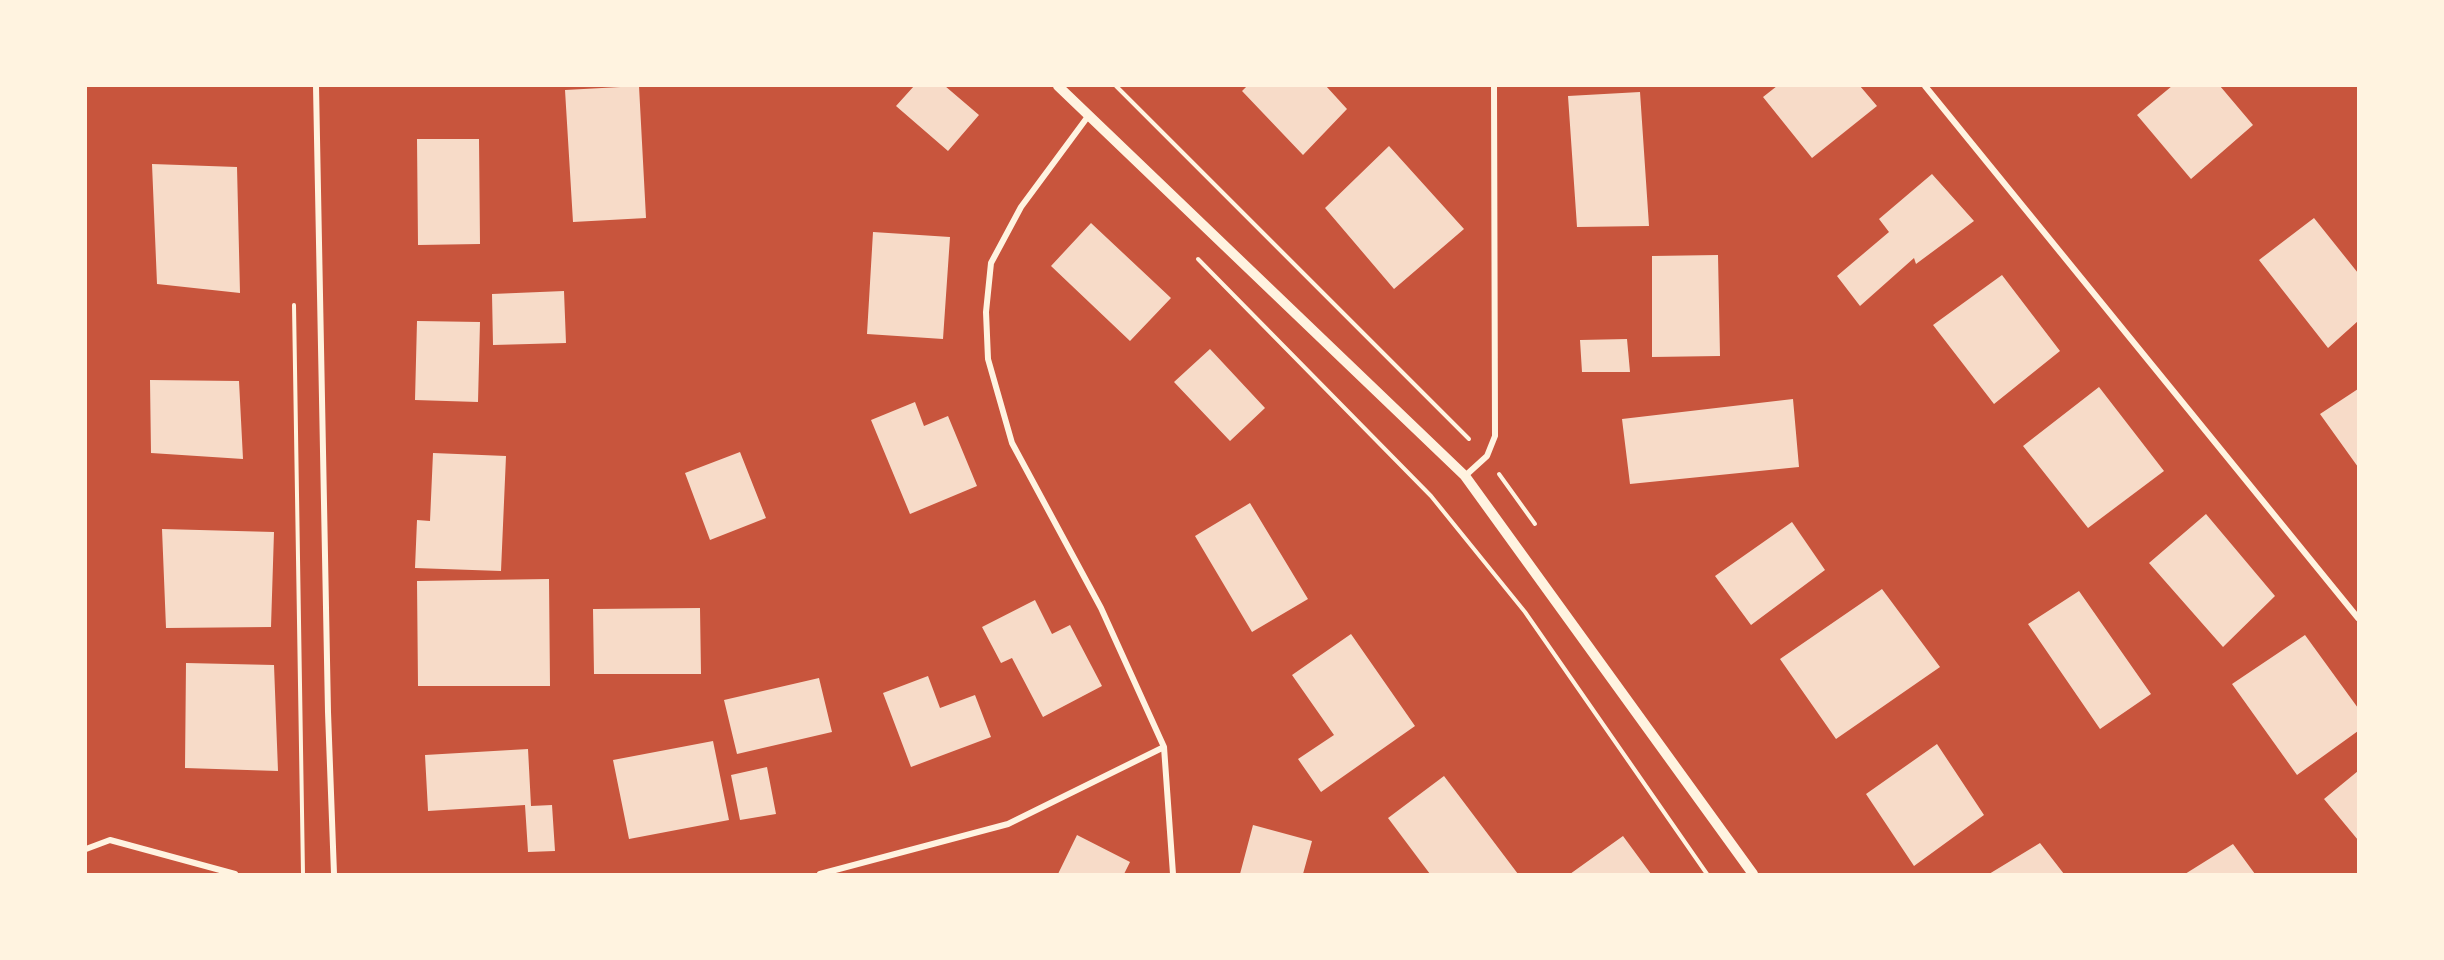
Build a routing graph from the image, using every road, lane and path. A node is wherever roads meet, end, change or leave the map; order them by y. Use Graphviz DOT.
graph roads {
  1 [pos="316,86"];
  2 [pos="1058,86"];
  3 [pos="1494,86"];
  4 [pos="1925,86"];
  5 [pos="1090,114"];
  6 [pos="1191,252"];
  7 [pos="294,301"];
  8 [pos="1465,476"];
  9 [pos="2358,618"];
  10 [pos="1164,747"];
  11 [pos="86,849"];
  12 [pos="235,874"];
  13 [pos="303,874"];
  14 [pos="334,874"];
  15 [pos="820,874"];
  16 [pos="1173,874"];
  17 [pos="1707,874"];
  18 [pos="1753,874"];
  1 -- 14 [label="street"];
  2 -- 5 [label="street"];
  3 -- 8 [label="street"];
  4 -- 9 [label="street"];
  5 -- 8 [label="street"];
  5 -- 10 [label="street"];
  6 -- 17 [label="path"];
  7 -- 13 [label="path"];
  8 -- 18 [label="street"];
  10 -- 15 [label="street"];
  10 -- 16 [label="street"];
  11 -- 12 [label="street"];
}
